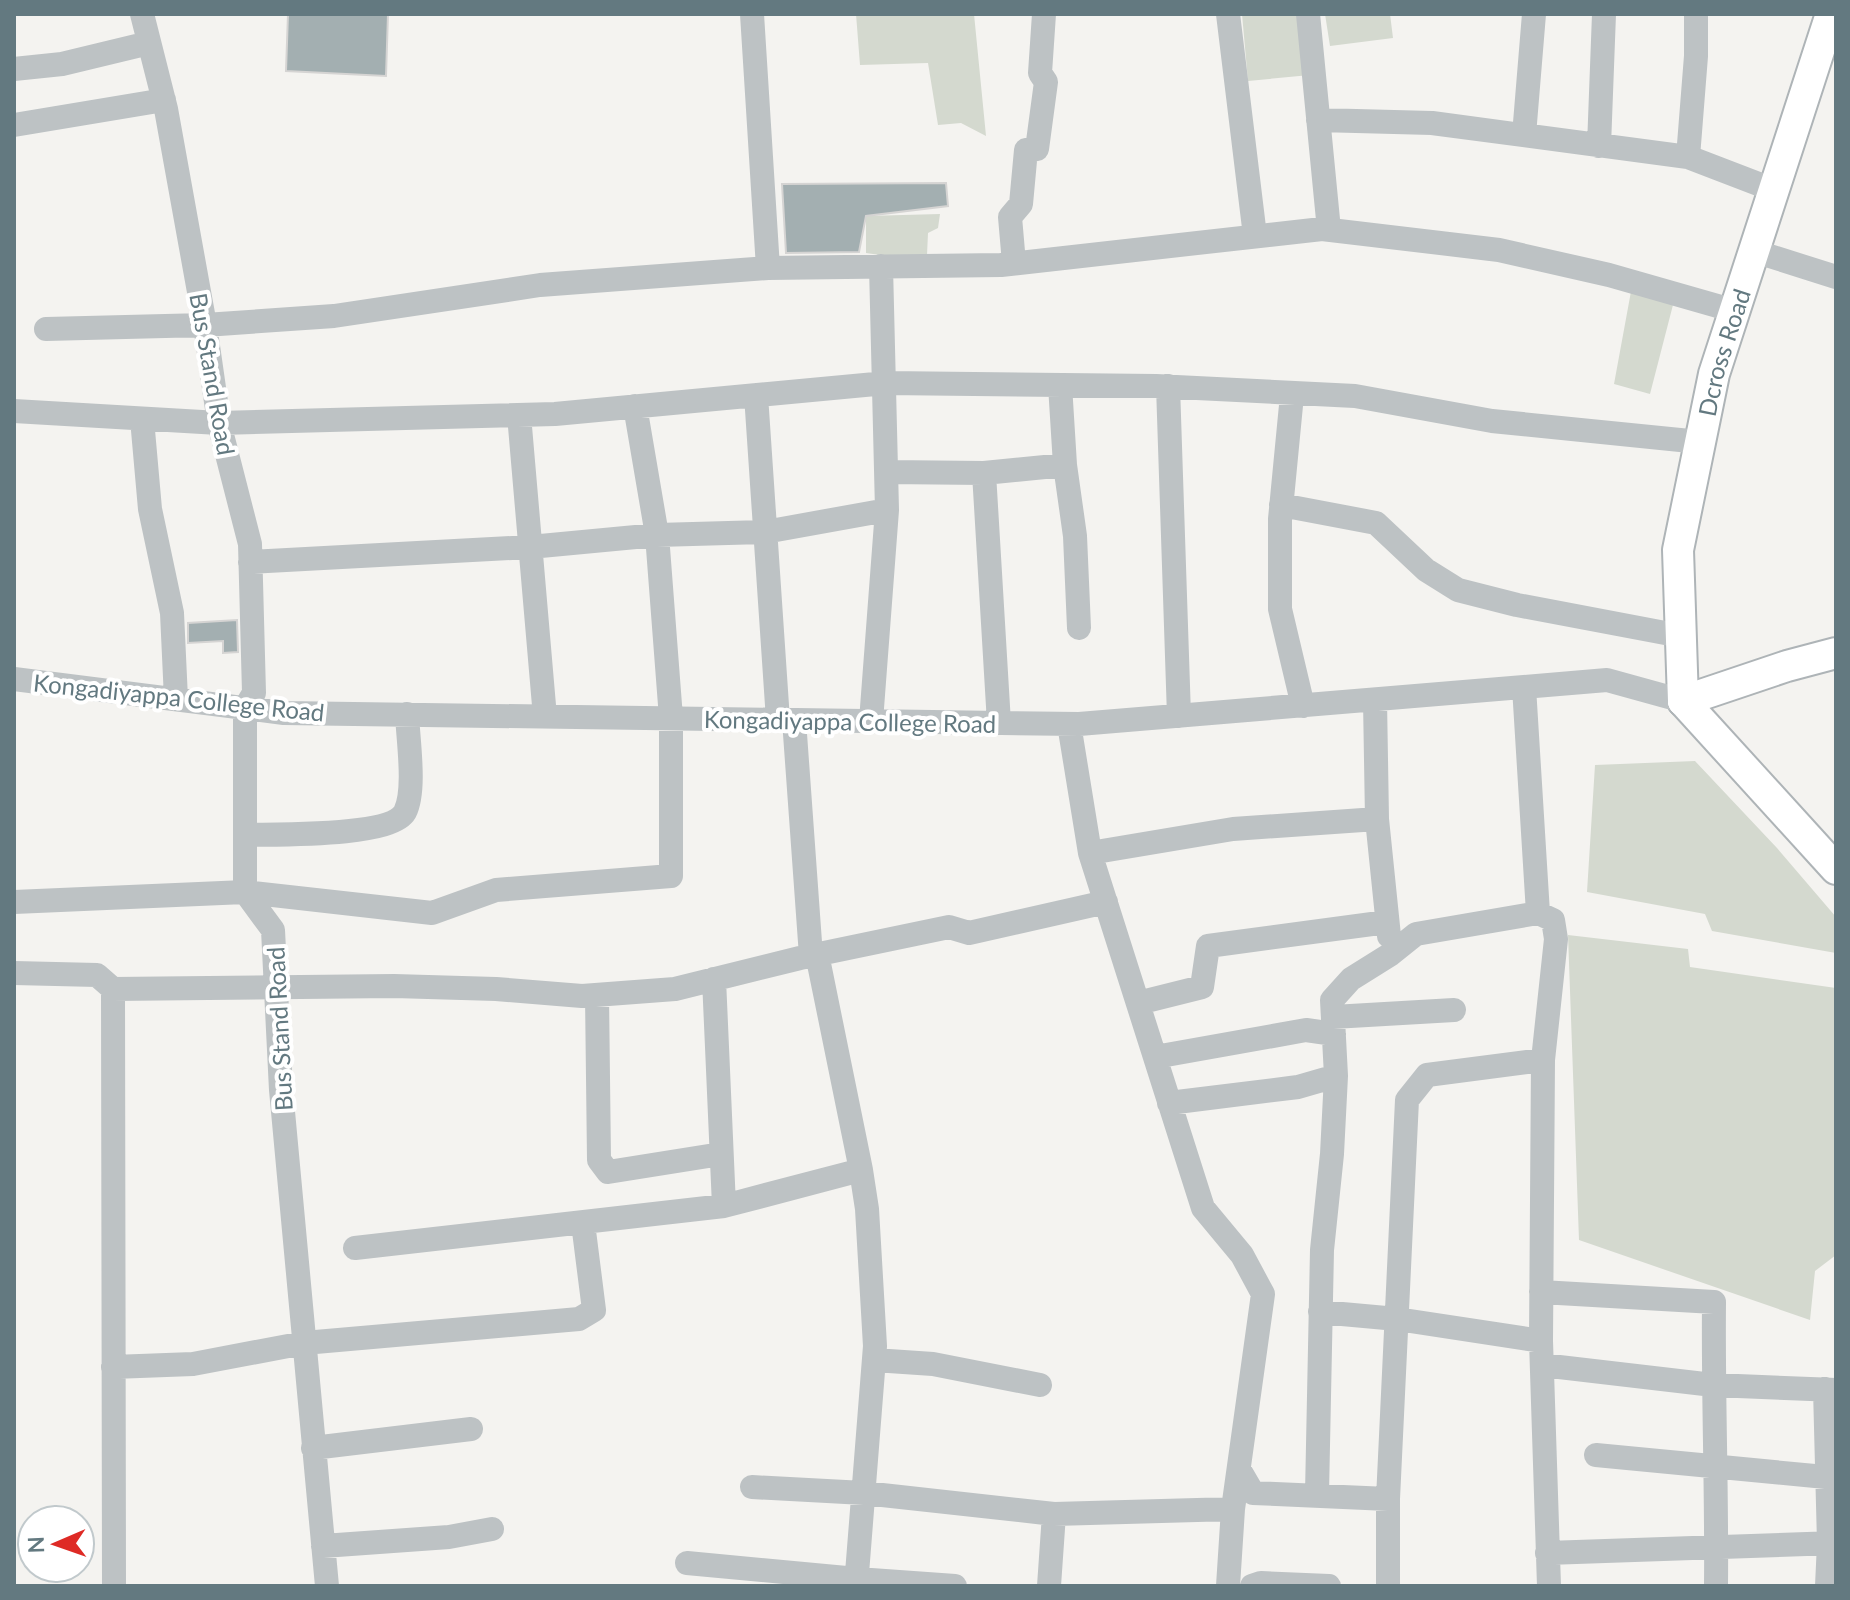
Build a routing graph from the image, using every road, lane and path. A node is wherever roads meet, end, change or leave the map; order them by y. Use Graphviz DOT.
graph roads {
  1 [pos="142,14"];
  2 [pos="752,14"];
  3 [pos="1044,14"];
  4 [pos="1228,14"];
  5 [pos="1308,14"];
  6 [pos="1534,14"];
  7 [pos="1604,14"];
  8 [pos="1696,14"];
  9 [pos="1831,14"];
  10 [pos="149,43"];
  11 [pos="14,69"];
  12 [pos="164,100"];
  13 [pos="1318,120"];
  14 [pos="14,125"];
  15 [pos="1524,135"];
  16 [pos="1599,146"];
  17 [pos="1688,157"];
  18 [pos="1774,190"];
  19 [pos="1329,230"];
  20 [pos="1255,236"];
  21 [pos="1754,251"];
  22 [pos="1014,263"];
  23 [pos="881,266"];
  24 [pos="768,268"];
  25 [pos="1836,277"];
  26 [pos="1735,311"];
  27 [pos="205,325"];
  28 [pos="46,329"];
  29 [pos="886,383"];
  30 [pos="1060,385"];
  31 [pos="1168,386"];
  32 [pos="756,395"];
  33 [pos="1292,395"];
  34 [pos="635,406"];
  35 [pos="14,411"];
  36 [pos="519,415"];
  37 [pos="142,419"];
  38 [pos="219,423"];
  39 [pos="1700,442"];
  40 [pos="1065,465"];
  41 [pos="887,472"];
  42 [pos="984,473"];
  43 [pos="1281,505"];
  44 [pos="887,510"];
  45 [pos="765,532"];
  46 [pos="657,535"];
  47 [pos="530,547"];
  48 [pos="250,562"];
  49 [pos="1079,628"];
  50 [pos="1681,636"];
  51 [pos="1836,653"];
  52 [pos="14,680"];
  53 [pos="1524,687"];
  54 [pos="176,699"];
  55 [pos="1375,700"];
  56 [pos="1683,701"];
  57 [pos="1303,706"];
  58 [pos="245,708"];
  59 [pos="407,714"];
  60 [pos="1179,716"];
  61 [pos="545,717"];
  62 [pos="671,718"];
  63 [pos="786,720"];
  64 [pos="871,721"];
  65 [pos="999,723"];
  66 [pos="1069,724"];
  67 [pos="1377,819"];
  68 [pos="245,835"];
  69 [pos="1090,853"];
  70 [pos="1836,869"];
  71 [pos="245,892"];
  72 [pos="14,902"];
  73 [pos="1106,902"];
  74 [pos="1538,913"];
  75 [pos="1387,922"];
  76 [pos="1391,954"];
  77 [pos="814,955"];
  78 [pos="14,973"];
  79 [pos="714,979"];
  80 [pos="276,987"];
  81 [pos="113,989"];
  82 [pos="597,995"];
  83 [pos="1138,1003"];
  84 [pos="1454,1010"];
  85 [pos="1333,1026"];
  86 [pos="1155,1057"];
  87 [pos="1543,1060"];
  88 [pos="1336,1076"];
  89 [pos="1169,1103"];
  90 [pos="721,1154"];
  91 [pos="861,1170"];
  92 [pos="724,1206"];
  93 [pos="583,1223"];
  94 [pos="355,1248"];
  95 [pos="1541,1292"];
  96 [pos="1320,1312"];
  97 [pos="1397,1319"];
  98 [pos="304,1343"];
  99 [pos="1541,1353"];
  100 [pos="874,1360"];
  101 [pos="113,1367"];
  102 [pos="1040,1385"];
  103 [pos="1713,1385"];
  104 [pos="1831,1389"];
  105 [pos="471,1429"];
  106 [pos="313,1448"];
  107 [pos="1596,1455"];
  108 [pos="1717,1468"];
  109 [pos="1239,1469"];
  110 [pos="1832,1477"];
  111 [pos="752,1487"];
  112 [pos="863,1493"];
  113 [pos="1317,1494"];
  114 [pos="1388,1499"];
  115 [pos="1233,1509"];
  116 [pos="1054,1514"];
  117 [pos="492,1529"];
  118 [pos="1832,1543"];
  119 [pos="323,1546"];
  120 [pos="1716,1546"];
  121 [pos="1547,1553"];
  122 [pos="687,1563"];
  123 [pos="856,1583"];
  124 [pos="114,1586"];
  125 [pos="327,1586"];
  126 [pos="955,1586"];
  127 [pos="1049,1586"];
  128 [pos="1228,1586"];
  129 [pos="1252,1586"];
  130 [pos="1329,1586"];
  131 [pos="1388,1586"];
  132 [pos="1549,1586"];
  133 [pos="1716,1586"];
  134 [pos="1827,1586"];
  1 -- 10 [label="street, Bus Stand Road"];
  2 -- 24 [label="street"];
  3 -- 22 [label="street"];
  4 -- 20 [label="street"];
  5 -- 13 [label="street"];
  6 -- 15 [label="street"];
  7 -- 16 [label="street"];
  8 -- 17 [label="street"];
  9 -- 18 [label="main road, Dcross Road"];
  10 -- 11 [label="street"];
  10 -- 12 [label="street, Bus Stand Road"];
  12 -- 14 [label="street"];
  12 -- 27 [label="street, Bus Stand Road"];
  13 -- 15 [label="street"];
  13 -- 19 [label="street"];
  15 -- 16 [label="street"];
  16 -- 17 [label="street"];
  17 -- 18 [label="street"];
  18 -- 21 [label="main road, Dcross Road"];
  19 -- 20 [label="street"];
  19 -- 26 [label="street"];
  20 -- 22 [label="street"];
  21 -- 25 [label="street"];
  21 -- 26 [label="main road, Dcross Road"];
  22 -- 23 [label="street"];
  23 -- 24 [label="street"];
  23 -- 29 [label="street"];
  24 -- 27 [label="street"];
  26 -- 39 [label="main road, Dcross Road"];
  27 -- 28 [label="street"];
  27 -- 38 [label="street, Bus Stand Road"];
  29 -- 30 [label="street"];
  29 -- 32 [label="street"];
  29 -- 41 [label="street"];
  30 -- 31 [label="street"];
  30 -- 40 [label="street"];
  31 -- 33 [label="street"];
  31 -- 60 [label="street"];
  32 -- 34 [label="street"];
  32 -- 45 [label="street"];
  33 -- 39 [label="street"];
  33 -- 43 [label="street"];
  34 -- 36 [label="street"];
  34 -- 46 [label="street"];
  35 -- 37 [label="street"];
  36 -- 38 [label="street"];
  36 -- 47 [label="street"];
  37 -- 38 [label="street"];
  37 -- 54 [label="street"];
  38 -- 48 [label="street, Bus Stand Road"];
  39 -- 50 [label="main road, Dcross Road"];
  40 -- 42 [label="street"];
  40 -- 49 [label="street"];
  41 -- 42 [label="street"];
  41 -- 44 [label="street"];
  42 -- 65 [label="street"];
  43 -- 50 [label="street"];
  43 -- 57 [label="street"];
  44 -- 45 [label="street"];
  44 -- 64 [label="street"];
  45 -- 46 [label="street"];
  45 -- 63 [label="street"];
  46 -- 47 [label="street"];
  46 -- 62 [label="street"];
  47 -- 48 [label="street"];
  47 -- 61 [label="street"];
  48 -- 58 [label="street, Bus Stand Road"];
  50 -- 56 [label="main road, Dcross Road"];
  51 -- 56 [label="main road"];
  52 -- 54 [label="street, Kongadiyappa College Road"];
  53 -- 55 [label="street, Kongadiyappa College Road"];
  53 -- 56 [label="street, Kongadiyappa College Road"];
  53 -- 74 [label="street"];
  54 -- 58 [label="street, Kongadiyappa College Road"];
  55 -- 57 [label="street, Kongadiyappa College Road"];
  55 -- 67 [label="street"];
  56 -- 70 [label="main road"];
  57 -- 60 [label="street, Kongadiyappa College Road"];
  58 -- 59 [label="street, Kongadiyappa College Road"];
  58 -- 68 [label="street, Bus Stand Road"];
  59 -- 61 [label="street, Kongadiyappa College Road"];
  59 -- 68 [label="street"];
  60 -- 66 [label="street, Kongadiyappa College Road"];
  61 -- 62 [label="street, Kongadiyappa College Road"];
  62 -- 63 [label="street, Kongadiyappa College Road"];
  62 -- 71 [label="street"];
  63 -- 64 [label="street, Kongadiyappa College Road"];
  63 -- 77 [label="street"];
  64 -- 65 [label="street, Kongadiyappa College Road"];
  65 -- 66 [label="street, Kongadiyappa College Road"];
  66 -- 69 [label="street"];
  67 -- 69 [label="street"];
  67 -- 75 [label="street"];
  68 -- 71 [label="street, Bus Stand Road"];
  69 -- 73 [label="street"];
  71 -- 72 [label="street"];
  71 -- 80 [label="street, Bus Stand Road"];
  73 -- 77 [label="street"];
  73 -- 83 [label="street"];
  74 -- 76 [label="street"];
  74 -- 87 [label="street"];
  75 -- 76 [label="street"];
  75 -- 83 [label="street"];
  76 -- 85 [label="street"];
  77 -- 79 [label="street"];
  77 -- 91 [label="street"];
  78 -- 81 [label="street"];
  79 -- 82 [label="street"];
  79 -- 90 [label="street"];
  80 -- 81 [label="street"];
  80 -- 82 [label="street"];
  80 -- 98 [label="street, Bus Stand Road"];
  81 -- 101 [label="street"];
  82 -- 90 [label="street"];
  83 -- 86 [label="street"];
  84 -- 85 [label="street"];
  85 -- 86 [label="street"];
  85 -- 88 [label="street"];
  86 -- 89 [label="street"];
  87 -- 95 [label="street"];
  87 -- 97 [label="street"];
  88 -- 89 [label="street"];
  88 -- 96 [label="street"];
  89 -- 109 [label="street"];
  90 -- 92 [label="street"];
  91 -- 92 [label="street"];
  91 -- 100 [label="street"];
  92 -- 93 [label="street"];
  93 -- 94 [label="street"];
  93 -- 98 [label="street"];
  95 -- 99 [label="street"];
  95 -- 103 [label="street"];
  96 -- 97 [label="street"];
  96 -- 113 [label="street"];
  97 -- 99 [label="street"];
  97 -- 114 [label="street"];
  98 -- 101 [label="street"];
  98 -- 106 [label="street, Bus Stand Road"];
  99 -- 103 [label="street"];
  99 -- 121 [label="street"];
  100 -- 102 [label="street"];
  100 -- 112 [label="street"];
  101 -- 124 [label="street"];
  103 -- 104 [label="street"];
  103 -- 108 [label="street"];
  104 -- 110 [label="street"];
  105 -- 106 [label="street"];
  106 -- 119 [label="street, Bus Stand Road"];
  107 -- 108 [label="street"];
  108 -- 110 [label="street"];
  108 -- 120 [label="street"];
  109 -- 113 [label="street"];
  109 -- 115 [label="street"];
  110 -- 118 [label="street"];
  111 -- 112 [label="street"];
  112 -- 116 [label="street"];
  112 -- 123 [label="street"];
  113 -- 114 [label="street"];
  114 -- 131 [label="street"];
  115 -- 116 [label="street"];
  115 -- 128 [label="street"];
  116 -- 127 [label="street"];
  117 -- 119 [label="street"];
  118 -- 120 [label="street"];
  118 -- 134 [label="street"];
  119 -- 125 [label="street, Bus Stand Road"];
  120 -- 121 [label="street"];
  120 -- 133 [label="street"];
  121 -- 132 [label="street"];
  122 -- 123 [label="street"];
  123 -- 126 [label="street"];
  129 -- 130 [label="street"];
}
